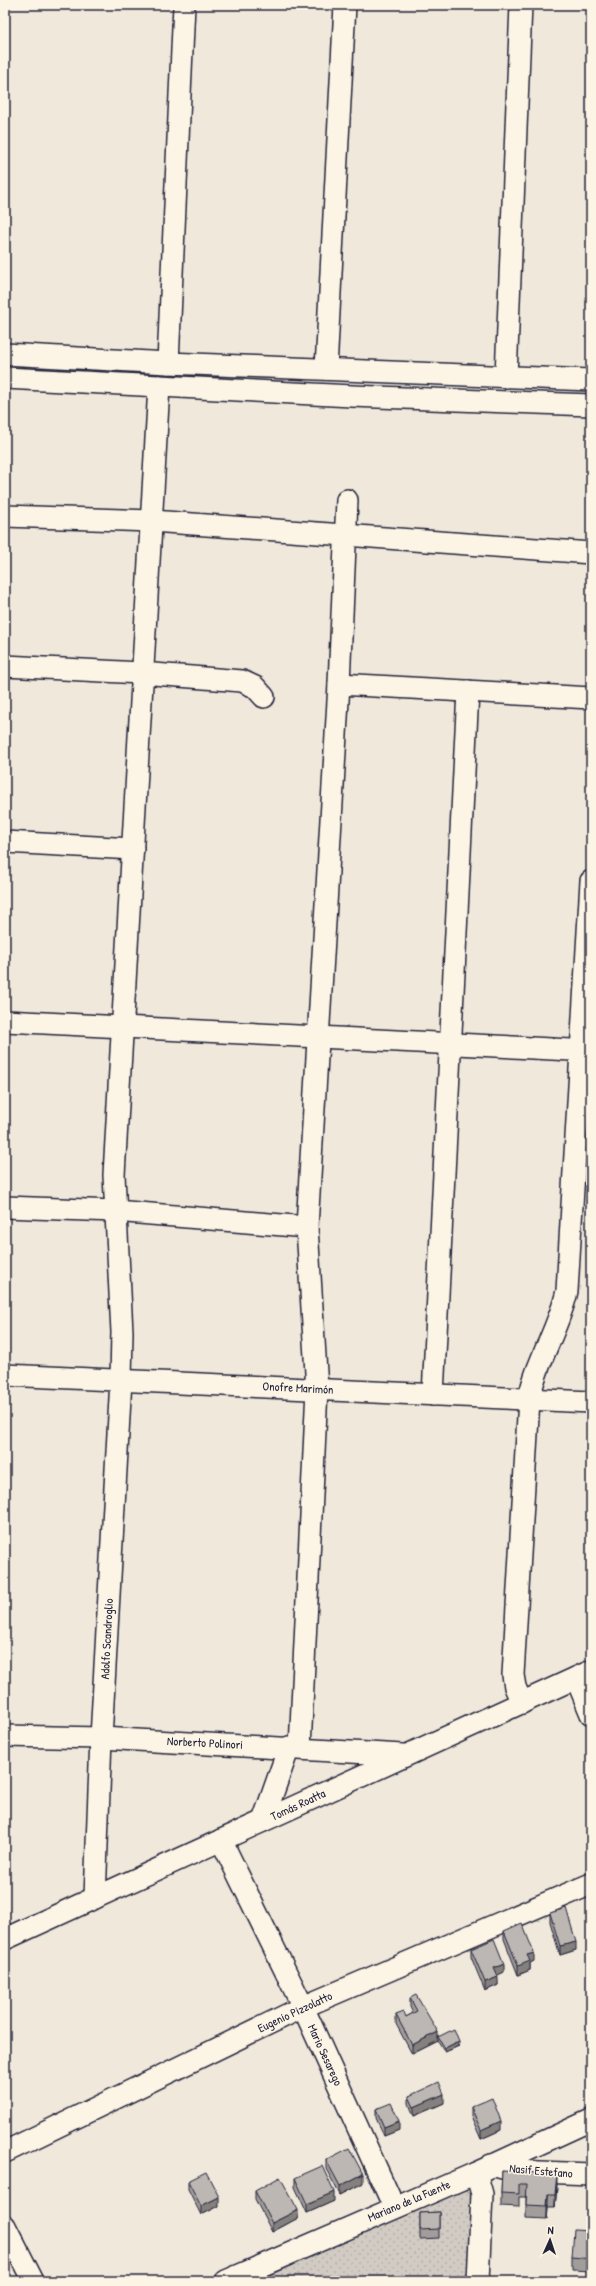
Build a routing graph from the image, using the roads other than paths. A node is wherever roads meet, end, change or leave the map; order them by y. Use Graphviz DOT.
graph roads {
  1 [pos="184,5"];
  2 [pos="345,5"];
  3 [pos="521,5"];
  4 [pos="5,354"];
  5 [pos="168,363"];
  6 [pos="326,369"];
  7 [pos="506,377"];
  8 [pos="5,378"];
  9 [pos="591,380"];
  10 [pos="159,386"];
  11 [pos="591,405"];
  12 [pos="347,500"];
  13 [pos="5,516"];
  14 [pos="152,522"];
  15 [pos="346,534"];
  16 [pos="591,553"];
  17 [pos="5,666"];
  18 [pos="141,673"];
  19 [pos="339,684"];
  20 [pos="468,691"];
  21 [pos="264,697"];
  22 [pos="591,698"];
  23 [pos="5,842"];
  24 [pos="133,849"];
  25 [pos="591,881"];
  26 [pos="5,1021"];
  27 [pos="123,1027"];
  28 [pos="317,1037"];
  29 [pos="452,1044"];
  30 [pos="586,1051"];
  31 [pos="5,1207"];
  32 [pos="115,1211"];
  33 [pos="307,1227"];
  34 [pos="5,1375"];
  35 [pos="121,1380"];
  36 [pos="317,1388"];
  37 [pos="433,1395"];
  38 [pos="528,1399"];
  39 [pos="591,1402"];
  40 [pos="584,1675"];
  41 [pos="522,1703"];
  42 [pos="591,1714"];
  43 [pos="5,1736"];
  44 [pos="101,1738"];
  45 [pos="295,1747"];
  46 [pos="405,1755"];
  47 [pos="263,1821"];
  48 [pos="221,1840"];
  49 [pos="591,1884"];
  50 [pos="95,1898"];
  51 [pos="5,1939"];
  52 [pos="303,2007"];
  53 [pos="591,2120"];
  54 [pos="5,2152"];
  55 [pos="483,2169"];
  56 [pos="591,2174"];
  57 [pos="394,2207"];
  58 [pos="5,2226"];
  59 [pos="33,2281"];
  60 [pos="226,2281"];
  61 [pos="478,2281"];
  1 -- 5 [label="street"];
  2 -- 6 [label="street"];
  3 -- 7 [label="street"];
  4 -- 5 [label="street"];
  5 -- 6 [label="street"];
  6 -- 7 [label="street"];
  7 -- 9 [label="street"];
  8 -- 10 [label="street"];
  10 -- 11 [label="street"];
  10 -- 14 [label="street, Adolfo Scandroglio"];
  12 -- 15 [label="street"];
  13 -- 14 [label="street"];
  14 -- 15 [label="street"];
  14 -- 18 [label="street, Adolfo Scandroglio"];
  15 -- 16 [label="street"];
  15 -- 19 [label="street"];
  17 -- 18 [label="street"];
  18 -- 21 [label="street"];
  18 -- 24 [label="street, Adolfo Scandroglio"];
  19 -- 20 [label="street"];
  19 -- 28 [label="street"];
  20 -- 22 [label="street"];
  20 -- 29 [label="street"];
  23 -- 24 [label="street"];
  24 -- 27 [label="street, Adolfo Scandroglio"];
  25 -- 30 [label="street"];
  26 -- 27 [label="street"];
  27 -- 28 [label="street"];
  27 -- 32 [label="street, Adolfo Scandroglio"];
  28 -- 29 [label="street"];
  28 -- 33 [label="street"];
  29 -- 30 [label="street"];
  29 -- 37 [label="street"];
  30 -- 38 [label="street"];
  31 -- 32 [label="street"];
  32 -- 33 [label="street"];
  32 -- 35 [label="street, Adolfo Scandroglio"];
  33 -- 36 [label="street"];
  34 -- 35 [label="street, Onofre Marimón"];
  35 -- 36 [label="street, Onofre Marimón"];
  35 -- 44 [label="street, Adolfo Scandroglio"];
  36 -- 37 [label="street, Onofre Marimón"];
  36 -- 45 [label="street"];
  37 -- 38 [label="street, Onofre Marimón"];
  38 -- 39 [label="street, Onofre Marimón"];
  38 -- 41 [label="street"];
  40 -- 41 [label="street, Tomás Roatta"];
  40 -- 42 [label="street"];
  41 -- 46 [label="street, Tomás Roatta"];
  43 -- 44 [label="street, Norberto Polinori"];
  44 -- 45 [label="street, Norberto Polinori"];
  44 -- 50 [label="street, Adolfo Scandroglio"];
  45 -- 46 [label="street, Norberto Polinori"];
  45 -- 47 [label="street"];
  46 -- 47 [label="street, Tomás Roatta"];
  47 -- 48 [label="street, Tomás Roatta"];
  48 -- 50 [label="street, Tomás Roatta"];
  48 -- 52 [label="street, Mario Sesarego"];
  49 -- 52 [label="street, Eugenio Pizzolatto"];
  50 -- 51 [label="street, Tomás Roatta"];
  52 -- 54 [label="street, Eugenio Pizzolatto"];
  52 -- 57 [label="street, Mario Sesarego"];
  53 -- 55 [label="street, Mariano de la Fuente"];
  55 -- 56 [label="street, Nasif Estefano"];
  55 -- 57 [label="street, Mariano de la Fuente"];
  55 -- 61 [label="street"];
  57 -- 60 [label="street, Mariano de la Fuente"];
  58 -- 59 [label="street"];
}
